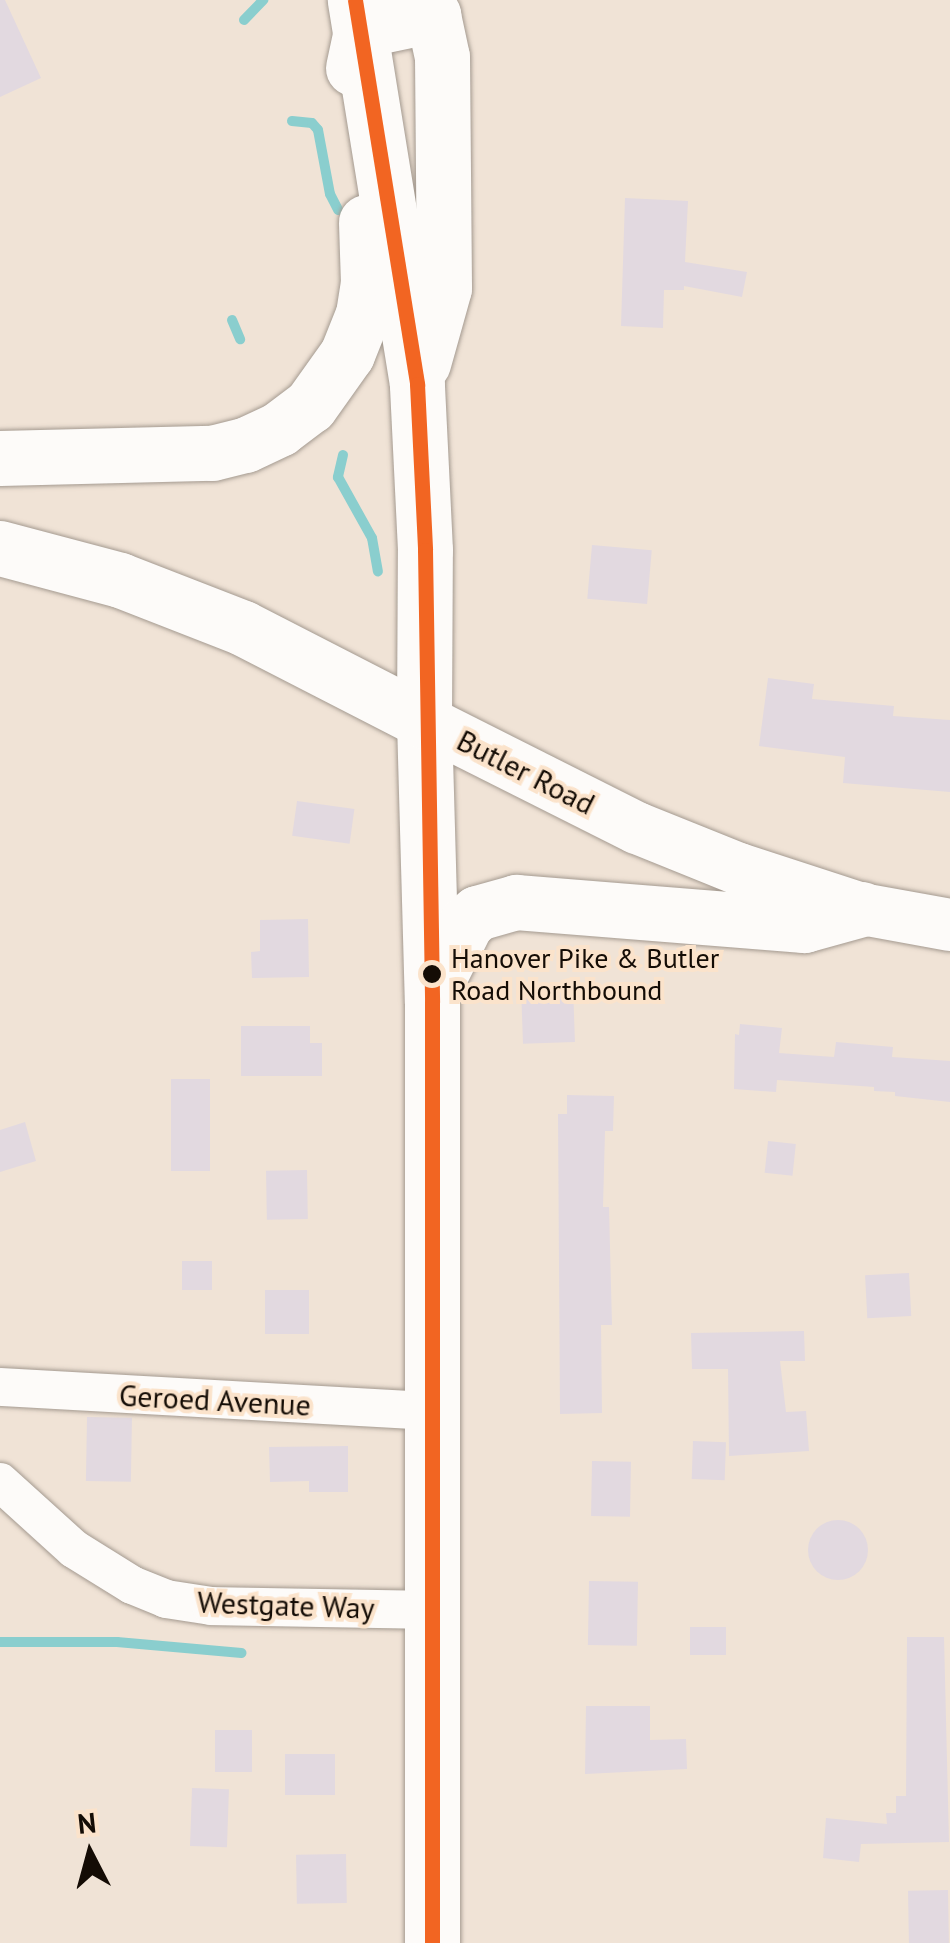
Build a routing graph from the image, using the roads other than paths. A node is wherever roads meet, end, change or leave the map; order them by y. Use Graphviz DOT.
graph roads {
  1 [pos="433,8"];
  2 [pos="358,15"];
  3 [pos="417,384"];
  4 [pos="0,458"];
  5 [pos="0,548"];
  6 [pos="424,721"];
  7 [pos="862,909"];
  8 [pos="950,925"];
  9 [pos="432,993"];
  10 [pos="0,1388"];
  11 [pos="431,1393"];
  12 [pos="0,1482"];
  13 [pos="430,1610"];
  14 [pos="432,1943"];
  1 -- 2 [label="main road"];
  1 -- 3 [label="main road"];
  2 -- 3 [label="main road"];
  2 -- 4 [label="main road"];
  3 -- 6 [label="main road"];
  5 -- 6 [label="main road, Butler Road"];
  6 -- 7 [label="main road, Butler Road"];
  6 -- 9 [label="main road"];
  7 -- 8 [label="main road, Butler Road"];
  7 -- 9 [label="main road"];
  9 -- 11 [label="main road"];
  10 -- 11 [label="street, Geroed Avenue"];
  11 -- 13 [label="main road"];
  12 -- 13 [label="street, Westgate Way"];
  13 -- 14 [label="main road"];
}
